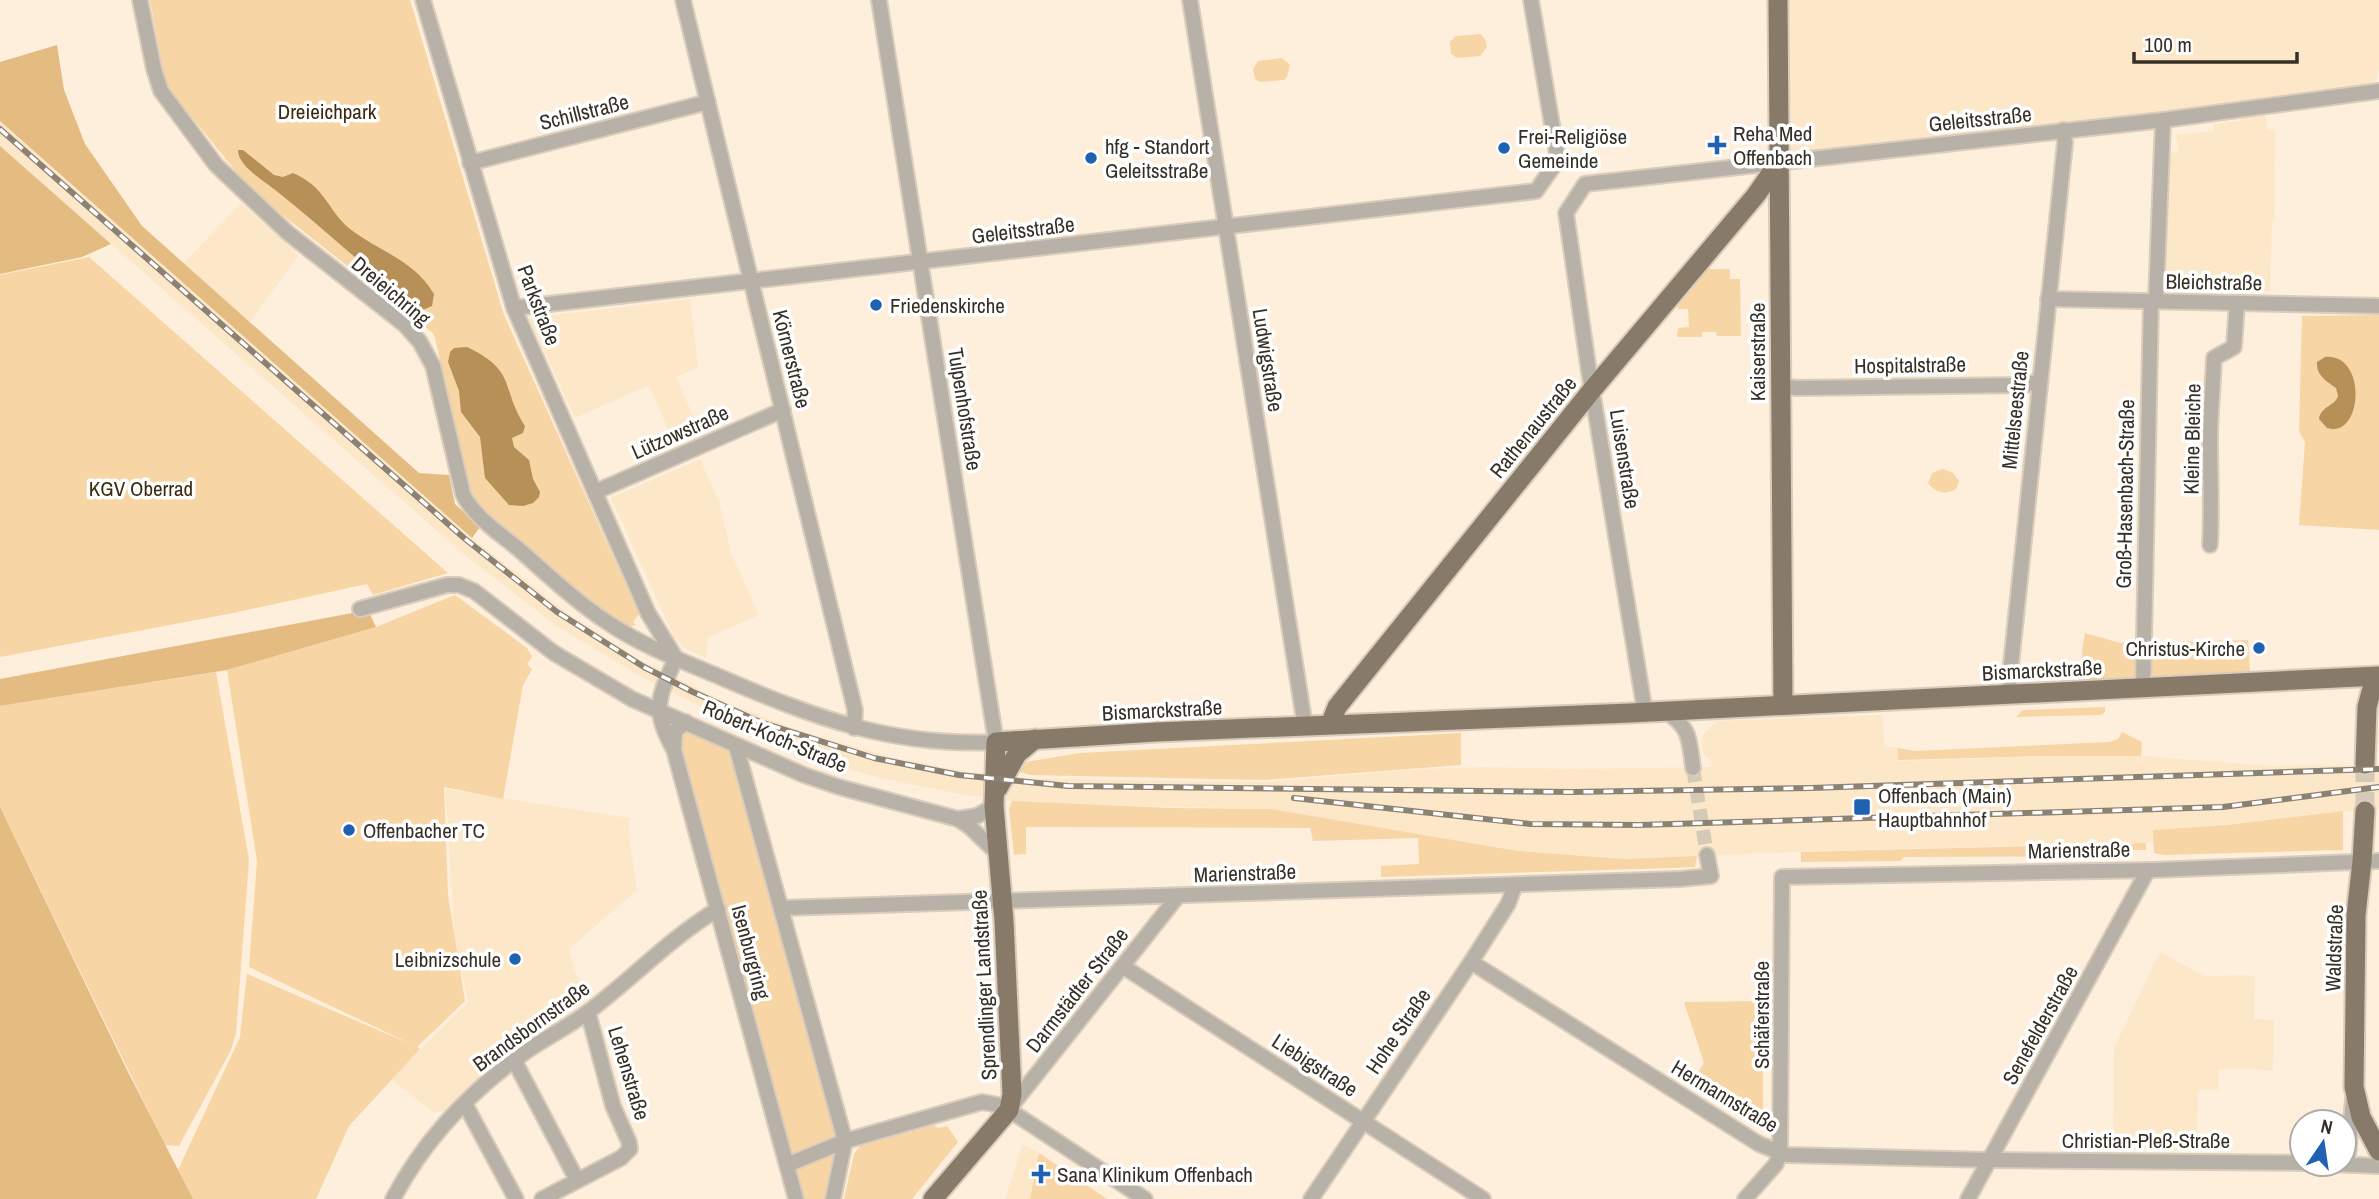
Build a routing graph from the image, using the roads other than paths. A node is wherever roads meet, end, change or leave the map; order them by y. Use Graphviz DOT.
graph roads {
  1 [pos="140,0"];
  2 [pos="423,0"];
  3 [pos="683,0"];
  4 [pos="878,0"];
  5 [pos="1190,0"];
  6 [pos="1531,0"];
  7 [pos="1778,0"];
  8 [pos="2379,91"];
  9 [pos="708,102"];
  10 [pos="2163,120"];
  11 [pos="2063,130"];
  12 [pos="1779,162"];
  13 [pos="470,163"];
  14 [pos="1566,214"];
  15 [pos="1226,228"];
  16 [pos="920,262"];
  17 [pos="751,282"];
  18 [pos="2048,299"];
  19 [pos="2154,301"];
  20 [pos="2237,303"];
  21 [pos="2379,306"];
  22 [pos="514,308"];
  23 [pos="2040,381"];
  24 [pos="1780,386"];
  25 [pos="1592,390"];
  26 [pos="783,410"];
  27 [pos="595,492"];
  28 [pos="2210,545"];
  29 [pos="360,609"];
  30 [pos="648,613"];
  31 [pos="623,632"];
  32 [pos="676,658"];
  33 [pos="2378,672"];
  34 [pos="2143,688"];
  35 [pos="2008,694"];
  36 [pos="1783,705"];
  37 [pos="1708,709"];
  38 [pos="659,710"];
  39 [pos="1665,711"];
  40 [pos="1645,712"];
  41 [pos="686,722"];
  42 [pos="1334,724"];
  43 [pos="1305,726"];
  44 [pos="853,728"];
  45 [pos="1689,734"];
  46 [pos="1035,739"];
  47 [pos="996,742"];
  48 [pos="736,746"];
  49 [pos="674,750"];
  50 [pos="757,756"];
  51 [pos="2365,764"];
  52 [pos="1693,768"];
  53 [pos="746,774"];
  54 [pos="994,801"];
  55 [pos="2364,811"];
  56 [pos="958,819"];
  57 [pos="999,855"];
  58 [pos="1707,855"];
  59 [pos="2373,861"];
  60 [pos="2148,870"];
  61 [pos="1782,877"];
  62 [pos="1515,885"];
  63 [pos="1178,896"];
  64 [pos="1003,901"];
  65 [pos="782,908"];
  66 [pos="718,909"];
  67 [pos="1471,962"];
  68 [pos="1124,967"];
  69 [pos="588,1012"];
  70 [pos="514,1060"];
  71 [pos="2354,1087"];
  72 [pos="464,1104"];
  73 [pos="2352,1108"];
  74 [pos="1009,1110"];
  75 [pos="1363,1120"];
  76 [pos="845,1141"];
  77 [pos="2379,1151"];
  78 [pos="1780,1153"];
  79 [pos="1990,1160"];
  80 [pos="2288,1163"];
  81 [pos="787,1165"];
  82 [pos="2358,1165"];
  83 [pos="2379,1166"];
  84 [pos="577,1180"];
  85 [pos="393,1199"];
  86 [pos="516,1199"];
  87 [pos="542,1199"];
  88 [pos="796,1199"];
  89 [pos="834,1199"];
  90 [pos="933,1199"];
  91 [pos="1145,1199"];
  92 [pos="1311,1199"];
  93 [pos="1483,1199"];
  94 [pos="1745,1199"];
  95 [pos="1968,1199"];
  1 -- 31 [label="street, Dreieichring"];
  2 -- 13 [label="street, Parkstraße"];
  3 -- 9 [label="street, Körnerstraße"];
  4 -- 16 [label="street, Tulpenhofstraße"];
  5 -- 15 [label="street, Ludwigstraße"];
  6 -- 15 [label="street, Geleitsstraße"];
  7 -- 12 [label="main road, Kaiserstraße"];
  8 -- 10 [label="street, Geleitsstraße"];
  9 -- 13 [label="street, Schillstraße"];
  9 -- 17 [label="street, Körnerstraße"];
  10 -- 11 [label="street, Geleitsstraße"];
  10 -- 19 [label="street, Groß-Hasenbach-Straße"];
  11 -- 12 [label="street, Geleitsstraße"];
  11 -- 18 [label="street, Mittelseestraße"];
  12 -- 14 [label="street, Geleitsstraße"];
  12 -- 24 [label="main road, Kaiserstraße"];
  12 -- 25 [label="main road, Rathenaustraße"];
  13 -- 22 [label="street, Parkstraße"];
  14 -- 25 [label="street, Luisenstraße"];
  15 -- 16 [label="street, Geleitsstraße"];
  15 -- 43 [label="street, Ludwigstraße"];
  16 -- 17 [label="street, Geleitsstraße"];
  16 -- 47 [label="street, Tulpenhofstraße"];
  17 -- 22 [label="street, Geleitsstraße"];
  17 -- 26 [label="street, Körnerstraße"];
  18 -- 19 [label="street, Bleichstraße"];
  18 -- 23 [label="street, Mittelseestraße"];
  19 -- 20 [label="street, Bleichstraße"];
  19 -- 34 [label="street, Groß-Hasenbach-Straße"];
  20 -- 21 [label="street, Bleichstraße"];
  20 -- 28 [label="street, Kleine Bleiche"];
  22 -- 27 [label="street, Parkstraße"];
  23 -- 24 [label="street, Hospitalstraße"];
  23 -- 35 [label="street, Mittelseestraße"];
  24 -- 36 [label="main road, Kaiserstraße"];
  25 -- 40 [label="street, Luisenstraße"];
  25 -- 42 [label="main road, Rathenaustraße"];
  26 -- 27 [label="street, Lützowstraße"];
  26 -- 44 [label="street, Körnerstraße"];
  27 -- 30 [label="street, Parkstraße"];
  29 -- 38 [label="street, Robert-Koch-Straße"];
  30 -- 31 [label="street"];
  30 -- 32 [label="street, Parkstraße"];
  31 -- 32 [label="street, Dreieichring"];
  32 -- 38 [label="street"];
  32 -- 44 [label="street, Bismarckstraße"];
  33 -- 34 [label="main road, Bismarckstraße"];
  33 -- 51 [label="main road"];
  34 -- 35 [label="main road, Bismarckstraße"];
  35 -- 36 [label="main road, Bismarckstraße"];
  36 -- 37 [label="main road, Bismarckstraße"];
  37 -- 39 [label="main road, Bismarckstraße"];
  37 -- 45 [label="street"];
  38 -- 41 [label="street, Robert-Koch-Straße"];
  38 -- 49 [label="street, Isenburgring"];
  39 -- 40 [label="main road, Bismarckstraße"];
  39 -- 45 [label="street"];
  40 -- 42 [label="main road, Bismarckstraße"];
  41 -- 48 [label="street, Robert-Koch-Straße"];
  41 -- 49 [label="street"];
  42 -- 43 [label="main road, Bismarckstraße"];
  43 -- 46 [label="main road, Bismarckstraße"];
  44 -- 47 [label="street, Bismarckstraße"];
  45 -- 52 [label="street"];
  46 -- 47 [label="main road, Bismarckstraße"];
  46 -- 54 [label="main road"];
  47 -- 54 [label="main road, Sprendlinger Landstraße"];
  48 -- 50 [label="street, Robert-Koch-Straße"];
  48 -- 53 [label="street, Isenburgring"];
  49 -- 66 [label="street, Isenburgring"];
  50 -- 53 [label="street"];
  50 -- 56 [label="street, Robert-Koch-Straße"];
  53 -- 65 [label="street, Isenburgring"];
  54 -- 56 [label="street"];
  54 -- 57 [label="main road, Sprendlinger Landstraße"];
  55 -- 59 [label="main road, Waldstraße"];
  56 -- 57 [label="street, Robert-Koch-Straße"];
  57 -- 64 [label="main road, Sprendlinger Landstraße"];
  58 -- 62 [label="street, Marienstraße"];
  59 -- 60 [label="street, Marienstraße"];
  59 -- 71 [label="main road, Waldstraße"];
  60 -- 61 [label="street, Marienstraße"];
  60 -- 79 [label="street, Senefelderstraße"];
  61 -- 78 [label="street, Schäferstraße"];
  62 -- 63 [label="street, Marienstraße"];
  62 -- 67 [label="street, Hohe Straße"];
  63 -- 64 [label="street, Marienstraße"];
  63 -- 68 [label="street, Darmstädter Straße"];
  64 -- 65 [label="street, Marienstraße"];
  64 -- 74 [label="main road, Sprendlinger Landstraße"];
  65 -- 76 [label="street, Isenburgring"];
  66 -- 69 [label="street, Brandsbornstraße"];
  66 -- 81 [label="street, Isenburgring"];
  67 -- 75 [label="street, Hohe Straße"];
  67 -- 78 [label="street, Hermannstraße"];
  68 -- 74 [label="street, Darmstädter Straße"];
  68 -- 75 [label="street, Liebigstraße"];
  69 -- 70 [label="street, Brandsbornstraße"];
  69 -- 84 [label="street, Lehenstraße"];
  70 -- 72 [label="street, Brandsbornstraße"];
  70 -- 84 [label="street"];
  71 -- 73 [label="street, Waldstraße"];
  71 -- 77 [label="main road, Waldstraße"];
  72 -- 85 [label="street, Brandsbornstraße"];
  72 -- 86 [label="street"];
  74 -- 76 [label="street"];
  74 -- 90 [label="main road, Sprendlinger Landstraße"];
  74 -- 91 [label="street"];
  75 -- 92 [label="street, Hohe Straße"];
  75 -- 93 [label="street, Liebigstraße"];
  76 -- 81 [label="street"];
  76 -- 89 [label="street, Isenburgring"];
  78 -- 79 [label="street, Hermannstraße"];
  78 -- 94 [label="street"];
  79 -- 80 [label="street, Christian-Pleß-Straße"];
  79 -- 95 [label="street, Senefelderstraße"];
  81 -- 88 [label="street, Isenburgring"];
  82 -- 83 [label="street"];
  84 -- 87 [label="street"];
}
